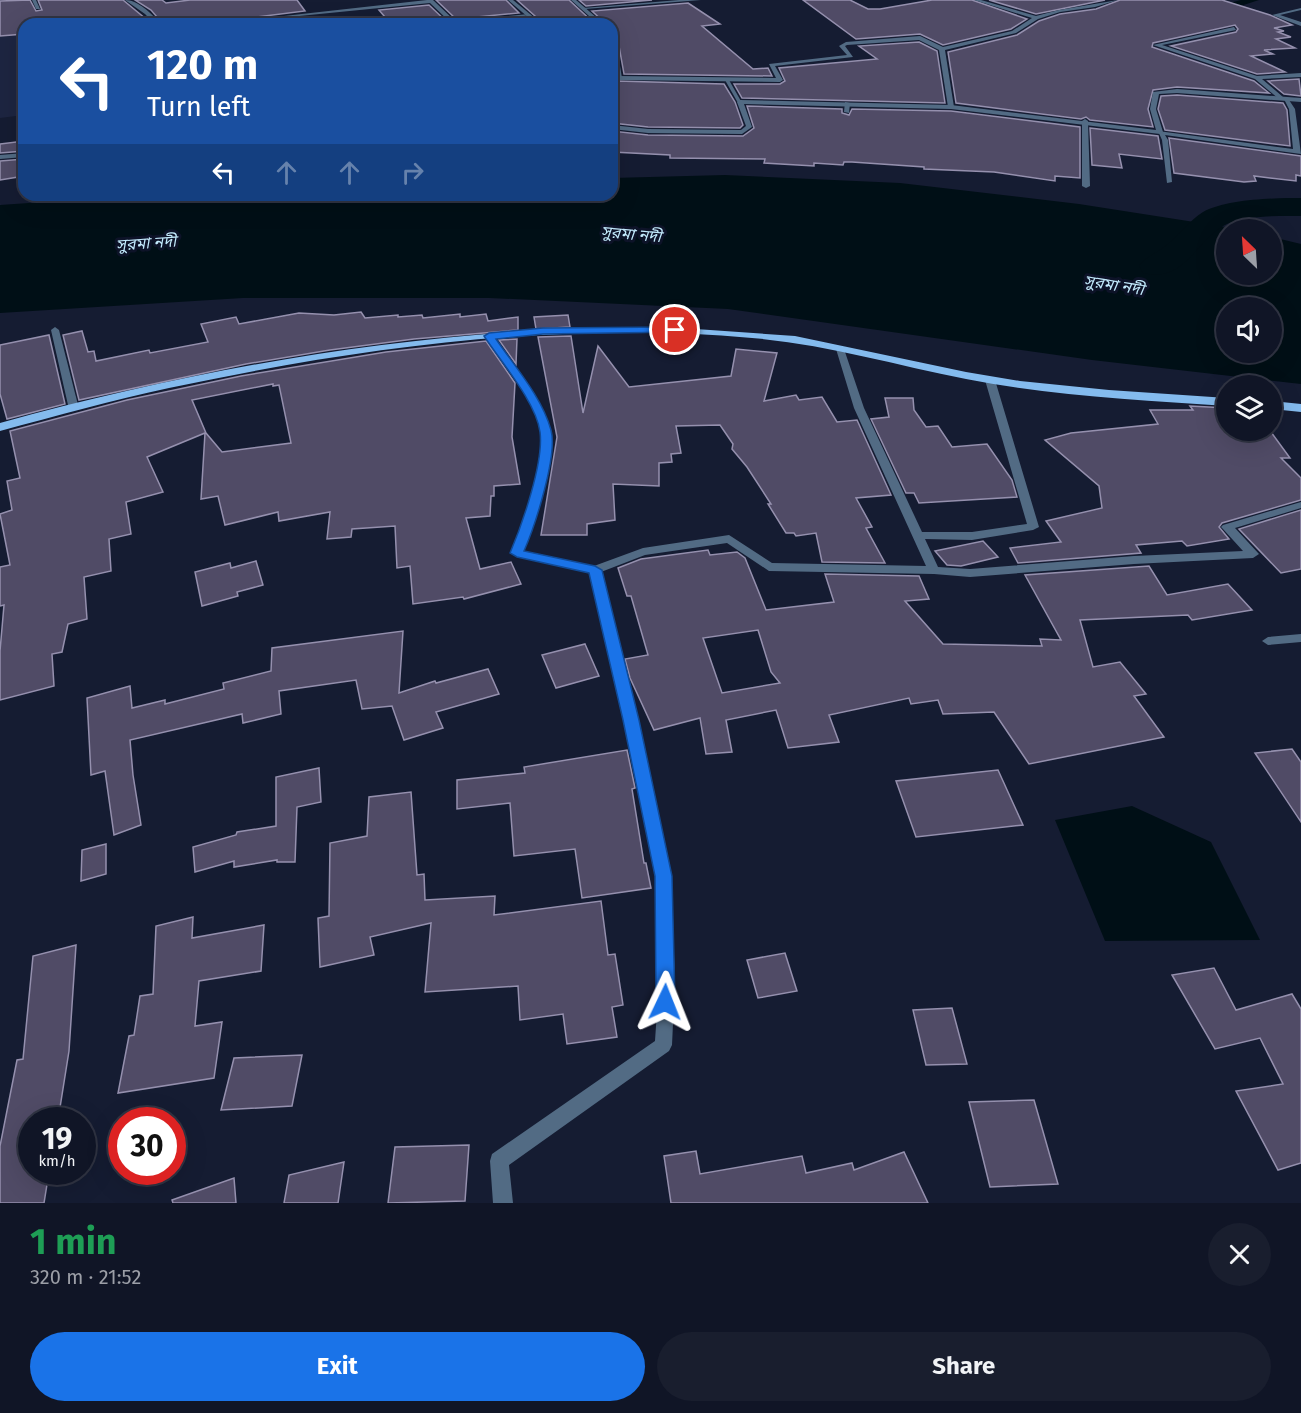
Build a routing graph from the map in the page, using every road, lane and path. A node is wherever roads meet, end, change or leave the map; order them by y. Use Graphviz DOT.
graph roads {
  1 [pos="34,0"];
  2 [pos="127,0"];
  3 [pos="431,0"];
  4 [pos="510,0"];
  5 [pos="573,0"];
  6 [pos="699,0"];
  7 [pos="976,0"];
  8 [pos="1116,0"];
  9 [pos="38,8"];
  10 [pos="585,8"];
  11 [pos="1301,9"];
  12 [pos="529,15"];
  13 [pos="152,18"];
  14 [pos="268,18"];
  15 [pos="449,18"];
  16 [pos="504,18"];
  17 [pos="532,18"];
  18 [pos="595,18"];
  19 [pos="1036,18"];
  20 [pos="1301,24"];
  21 [pos="1234,29"];
  22 [pos="942,49"];
  23 [pos="1301,75"];
  24 [pos="618,78"];
  25 [pos="1257,78"];
  26 [pos="727,81"];
  27 [pos="1284,98"];
  28 [pos="1301,100"];
  29 [pos="740,102"];
  30 [pos="847,103"];
  31 [pos="951,107"];
  32 [pos="848,112"];
  33 [pos="1085,121"];
  34 [pos="618,128"];
  35 [pos="1160,132"];
  36 [pos="1298,151"];
  37 [pos="18,156"];
  38 [pos="0,157"];
  39 [pos="1169,182"];
  40 [pos="1086,186"];
  41 [pos="55,330"];
  42 [pos="489,336"];
  43 [pos="840,349"];
  44 [pos="990,380"];
  45 [pos="1216,401"];
  46 [pos="73,405"];
  47 [pos="1282,406"];
  48 [pos="1301,408"];
  49 [pos="0,426"];
  50 [pos="1301,505"];
  51 [pos="918,535"];
  52 [pos="595,570"];
  53 [pos="934,570"];
  54 [pos="1301,638"];
  55 [pos="1268,641"];
  56 [pos="503,1203"];
  1 -- 9 [label="street"];
  2 -- 13 [label="street"];
  3 -- 14 [label="street"];
  3 -- 15 [label="street"];
  4 -- 12 [label="street"];
  5 -- 10 [label="street"];
  6 -- 10 [label="street"];
  7 -- 19 [label="street"];
  8 -- 19 [label="street"];
  10 -- 18 [label="street"];
  11 -- 20 [label="street"];
  12 -- 16 [label="street"];
  12 -- 17 [label="street"];
  19 -- 22 [label="street"];
  21 -- 25 [label="street"];
  22 -- 26 [label="street"];
  22 -- 31 [label="street"];
  23 -- 25 [label="street"];
  24 -- 26 [label="street"];
  25 -- 27 [label="street"];
  26 -- 29 [label="street"];
  27 -- 28 [label="street"];
  27 -- 35 [label="street"];
  27 -- 36 [label="street"];
  29 -- 30 [label="street"];
  29 -- 34 [label="street"];
  30 -- 31 [label="street"];
  30 -- 32 [label="street"];
  31 -- 33 [label="street"];
  33 -- 35 [label="street"];
  33 -- 40 [label="street"];
  35 -- 36 [label="street"];
  35 -- 39 [label="street"];
  37 -- 38 [label="street"];
  41 -- 46 [label="street"];
  42 -- 43 [label="main road"];
  42 -- 46 [label="main road"];
  42 -- 52 [label="street"];
  43 -- 44 [label="main road"];
  43 -- 51 [label="street"];
  44 -- 45 [label="main road"];
  44 -- 51 [label="street"];
  46 -- 49 [label="main road"];
  47 -- 48 [label="main road"];
  50 -- 53 [label="street"];
  51 -- 53 [label="street"];
  52 -- 53 [label="street"];
  52 -- 56 [label="street"];
  54 -- 55 [label="street"];
}
